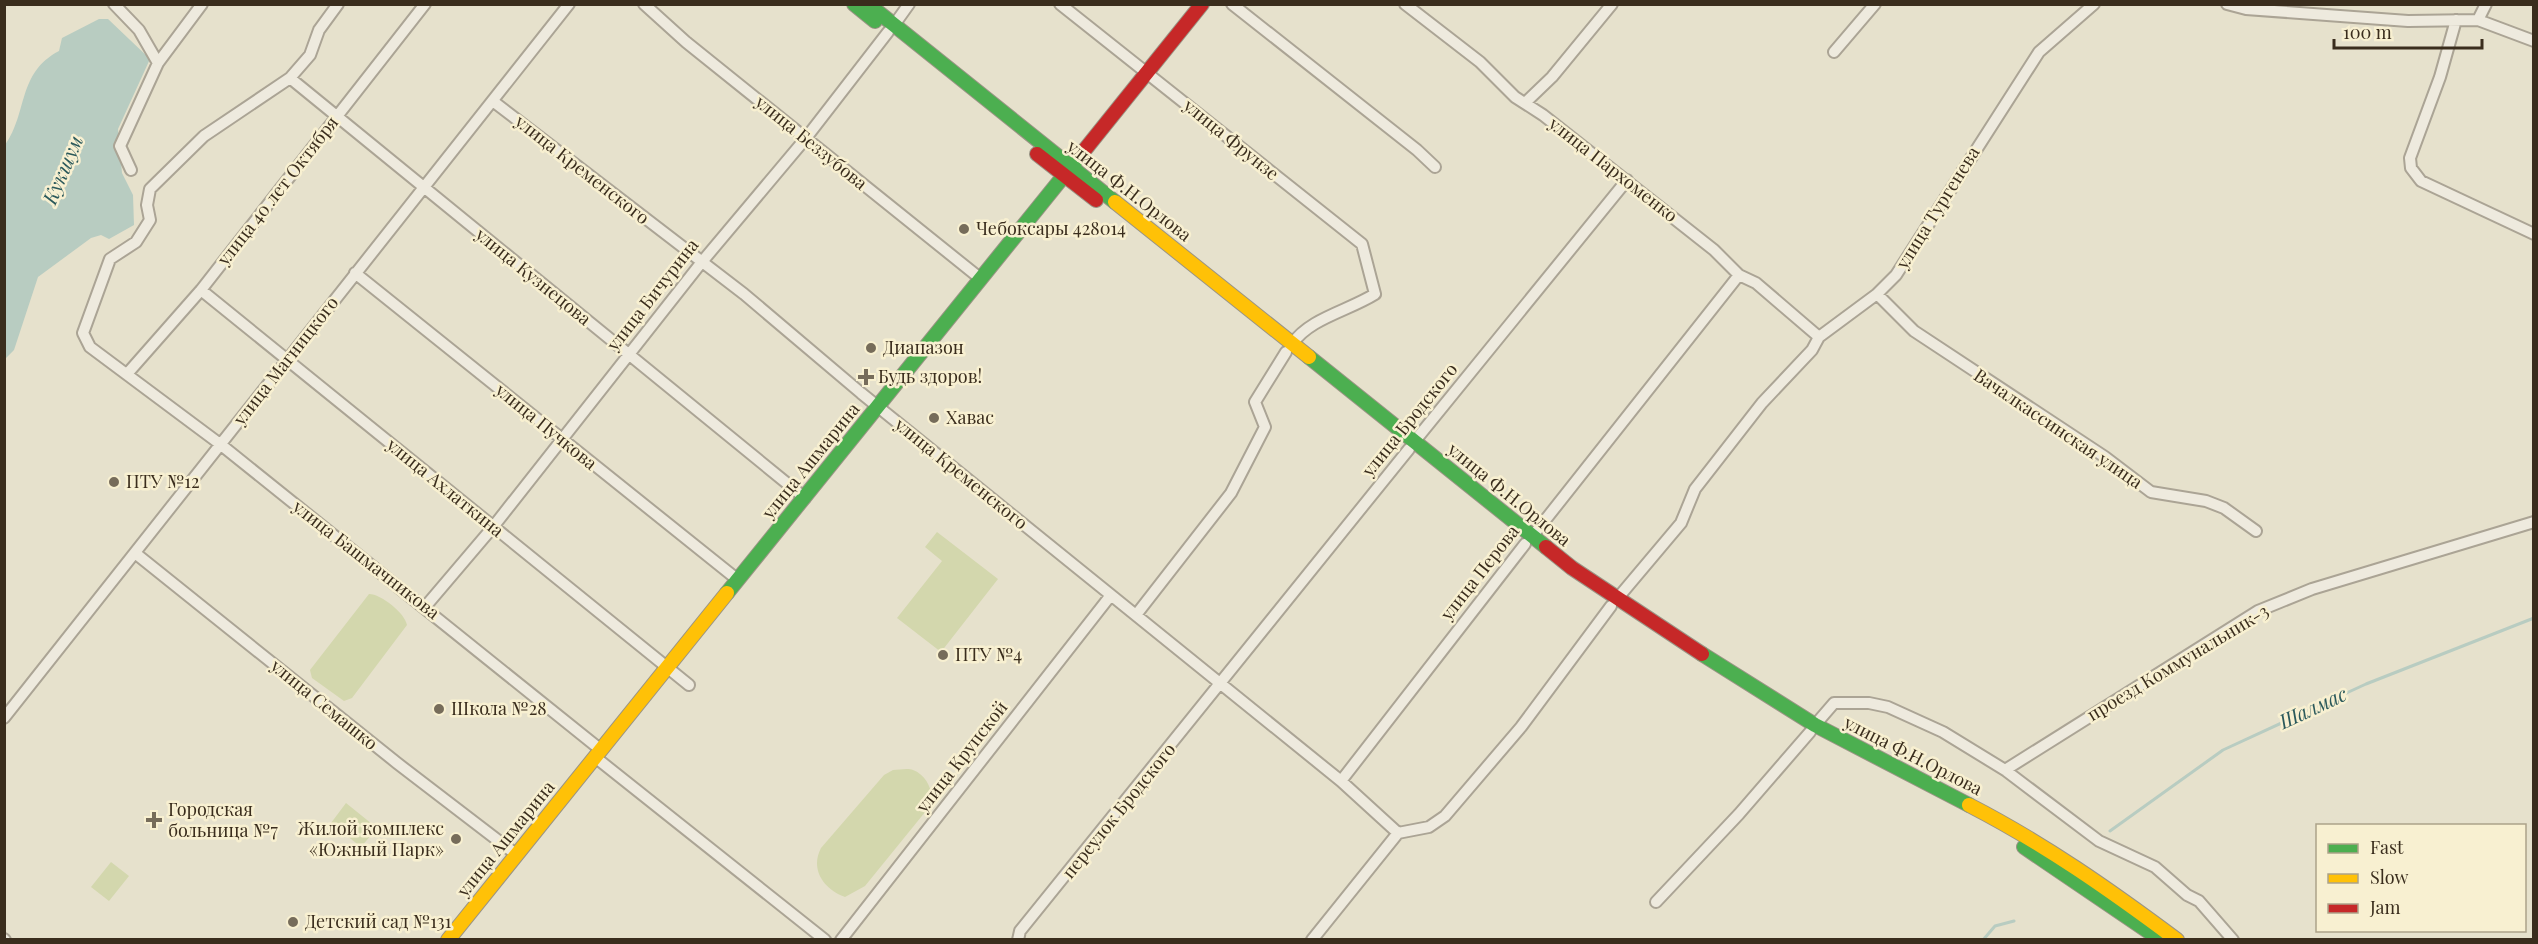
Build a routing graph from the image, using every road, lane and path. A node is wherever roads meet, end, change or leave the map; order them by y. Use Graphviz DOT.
graph roads {
  1 [pos="114,4"];
  2 [pos="202,4"];
  3 [pos="338,4"];
  4 [pos="425,4"];
  5 [pos="569,4"];
  6 [pos="644,4"];
  7 [pos="854,4"];
  8 [pos="868,4"];
  9 [pos="909,4"];
  10 [pos="1060,4"];
  11 [pos="1202,4"];
  12 [pos="1232,4"];
  13 [pos="1406,4"];
  14 [pos="1612,4"];
  15 [pos="1875,4"];
  16 [pos="2094,4"];
  17 [pos="2227,4"];
  18 [pos="2486,4"];
  19 [pos="2456,20"];
  20 [pos="2478,20"];
  21 [pos="891,28"];
  22 [pos="2534,41"];
  23 [pos="1834,52"];
  24 [pos="158,63"];
  25 [pos="1148,72"];
  26 [pos="290,78"];
  27 [pos="494,102"];
  28 [pos="1526,102"];
  29 [pos="336,117"];
  30 [pos="806,138"];
  31 [pos="1435,167"];
  32 [pos="131,170"];
  33 [pos="1067,171"];
  34 [pos="1627,180"];
  35 [pos="422,187"];
  36 [pos="2534,234"];
  37 [pos="701,263"];
  38 [pos="355,273"];
  39 [pos="1739,275"];
  40 [pos="981,279"];
  41 [pos="201,290"];
  42 [pos="1877,294"];
  43 [pos="1819,337"];
  44 [pos="1289,348"];
  45 [pos="629,355"];
  46 [pos="286,360"];
  47 [pos="127,374"];
  48 [pos="878,406"];
  49 [pos="561,439"];
  50 [pos="219,444"];
  51 [pos="1412,446"];
  52 [pos="805,498"];
  53 [pos="2534,522"];
  54 [pos="493,526"];
  55 [pos="2256,531"];
  56 [pos="1528,541"];
  57 [pos="135,553"];
  58 [pos="738,580"];
  59 [pos="1111,595"];
  60 [pos="1614,603"];
  61 [pos="425,606"];
  62 [pos="1136,615"];
  63 [pos="668,668"];
  64 [pos="1222,684"];
  65 [pos="689,685"];
  66 [pos="4,718"];
  67 [pos="1813,729"];
  68 [pos="598,754"];
  69 [pos="2005,770"];
  70 [pos="1341,781"];
  71 [pos="1398,832"];
  72 [pos="517,855"];
  73 [pos="1656,902"];
  74 [pos="448,939"];
  75 [pos="825,939"];
  76 [pos="842,939"];
  77 [pos="1018,939"];
  78 [pos="1312,939"];
  79 [pos="2160,939"];
  80 [pos="2177,939"];
  81 [pos="2233,939"];
  1 -- 24 [label="street"];
  2 -- 24 [label="street"];
  3 -- 26 [label="street, улица Башмачникова"];
  4 -- 29 [label="street, улица 40 лет Октября"];
  5 -- 27 [label="street, улица Магницкого"];
  6 -- 30 [label="street, улица Беззубова"];
  7 -- 21 [label="street, улица Ф.Н.Орлова"];
  8 -- 21 [label="street, улица Ф.Н.Орлова"];
  9 -- 21 [label="street, улица Бичурина"];
  10 -- 25 [label="street, улица Фрунзе"];
  11 -- 25 [label="street, улица Ашмарина"];
  12 -- 31 [label="street"];
  13 -- 28 [label="street, улица Пархоменко"];
  14 -- 28 [label="street"];
  15 -- 23 [label="street"];
  16 -- 42 [label="street, улица Тургенева"];
  17 -- 19 [label="street"];
  18 -- 20 [label="street"];
  19 -- 20 [label="street"];
  19 -- 36 [label="street"];
  20 -- 22 [label="street"];
  21 -- 30 [label="street, улица Бичурина"];
  21 -- 33 [label="street, улица Ф.Н.Орлова"];
  24 -- 32 [label="street"];
  25 -- 33 [label="street, улица Ашмарина"];
  25 -- 44 [label="street, улица Фрунзе"];
  26 -- 29 [label="street, улица Кузнецова"];
  26 -- 47 [label="street, улица Башмачникова"];
  27 -- 35 [label="street, улица Магницкого"];
  27 -- 37 [label="street, улица Кременского"];
  28 -- 34 [label="street, улица Пархоменко"];
  29 -- 35 [label="street, улица Кузнецова"];
  29 -- 41 [label="street, улица 40 лет Октября"];
  30 -- 37 [label="street, улица Бичурина"];
  30 -- 40 [label="street, улица Беззубова"];
  33 -- 40 [label="street, улица Ашмарина"];
  33 -- 44 [label="street, улица Ф.Н.Орлова"];
  34 -- 39 [label="street, улица Пархоменко"];
  34 -- 51 [label="street, улица Бродского"];
  35 -- 38 [label="street, улица Магницкого"];
  35 -- 45 [label="street, улица Кузнецова"];
  37 -- 45 [label="street, улица Бичурина"];
  37 -- 48 [label="street, улица Кременского"];
  38 -- 46 [label="street, улица Магницкого"];
  38 -- 49 [label="street, улица Пучкова"];
  39 -- 43 [label="street, улица Пархоменко"];
  39 -- 56 [label="street, улица Перова"];
  40 -- 48 [label="street, улица Ашмарина"];
  41 -- 46 [label="street, улица Ахлаткина"];
  41 -- 47 [label="street, улица 40 лет Октября"];
  42 -- 43 [label="street, улица Тургенева"];
  42 -- 55 [label="street, Вачалкассинская улица"];
  43 -- 60 [label="street, улица Тургенева"];
  44 -- 51 [label="street, улица Ф.Н.Орлова"];
  44 -- 62 [label="street"];
  45 -- 49 [label="street, улица Бичурина"];
  45 -- 52 [label="street, улица Кузнецова"];
  46 -- 50 [label="street, улица Магницкого"];
  46 -- 54 [label="street, улица Ахлаткина"];
  47 -- 50 [label="street, улица Башмачникова"];
  48 -- 52 [label="street, улица Ашмарина"];
  48 -- 59 [label="street, улица Кременского"];
  49 -- 54 [label="street, улица Бичурина"];
  49 -- 58 [label="street, улица Пучкова"];
  50 -- 57 [label="street, улица Магницкого"];
  50 -- 61 [label="street, улица Башмачникова"];
  51 -- 56 [label="street, улица Ф.Н.Орлова"];
  51 -- 64 [label="street, улица Бродского"];
  52 -- 58 [label="street, улица Ашмарина"];
  53 -- 69 [label="street, проезд Коммунальник-3"];
  54 -- 61 [label="street, улица Бичурина"];
  54 -- 63 [label="street, улица Ахлаткина"];
  56 -- 60 [label="street, улица Ф.Н.Орлова"];
  56 -- 70 [label="street, улица Перова"];
  57 -- 66 [label="street, улица Магницкого"];
  57 -- 72 [label="street, улица Семашко"];
  58 -- 63 [label="street, улица Ашмарина"];
  59 -- 62 [label="street, улица Кременского"];
  59 -- 76 [label="street, улица Крупской"];
  60 -- 67 [label="street, улица Ф.Н.Орлова"];
  60 -- 71 [label="street, улица Тургенева"];
  61 -- 68 [label="street, улица Башмачникова"];
  62 -- 64 [label="street, улица Кременского"];
  63 -- 65 [label="street, улица Ахлаткина"];
  63 -- 68 [label="street, улица Ашмарина"];
  64 -- 70 [label="street, улица Кременского"];
  64 -- 77 [label="street, переулок Бродского"];
  67 -- 69 [label="street"];
  67 -- 73 [label="street"];
  67 -- 79 [label="street, улица Ф.Н.Орлова"];
  67 -- 80 [label="street, улица Ф.Н.Орлова"];
  68 -- 72 [label="street, улица Ашмарина"];
  68 -- 75 [label="street, улица Башмачникова"];
  69 -- 81 [label="street"];
  70 -- 71 [label="street, улица Кременского"];
  71 -- 78 [label="street"];
  72 -- 74 [label="street, улица Ашмарина"];
}
